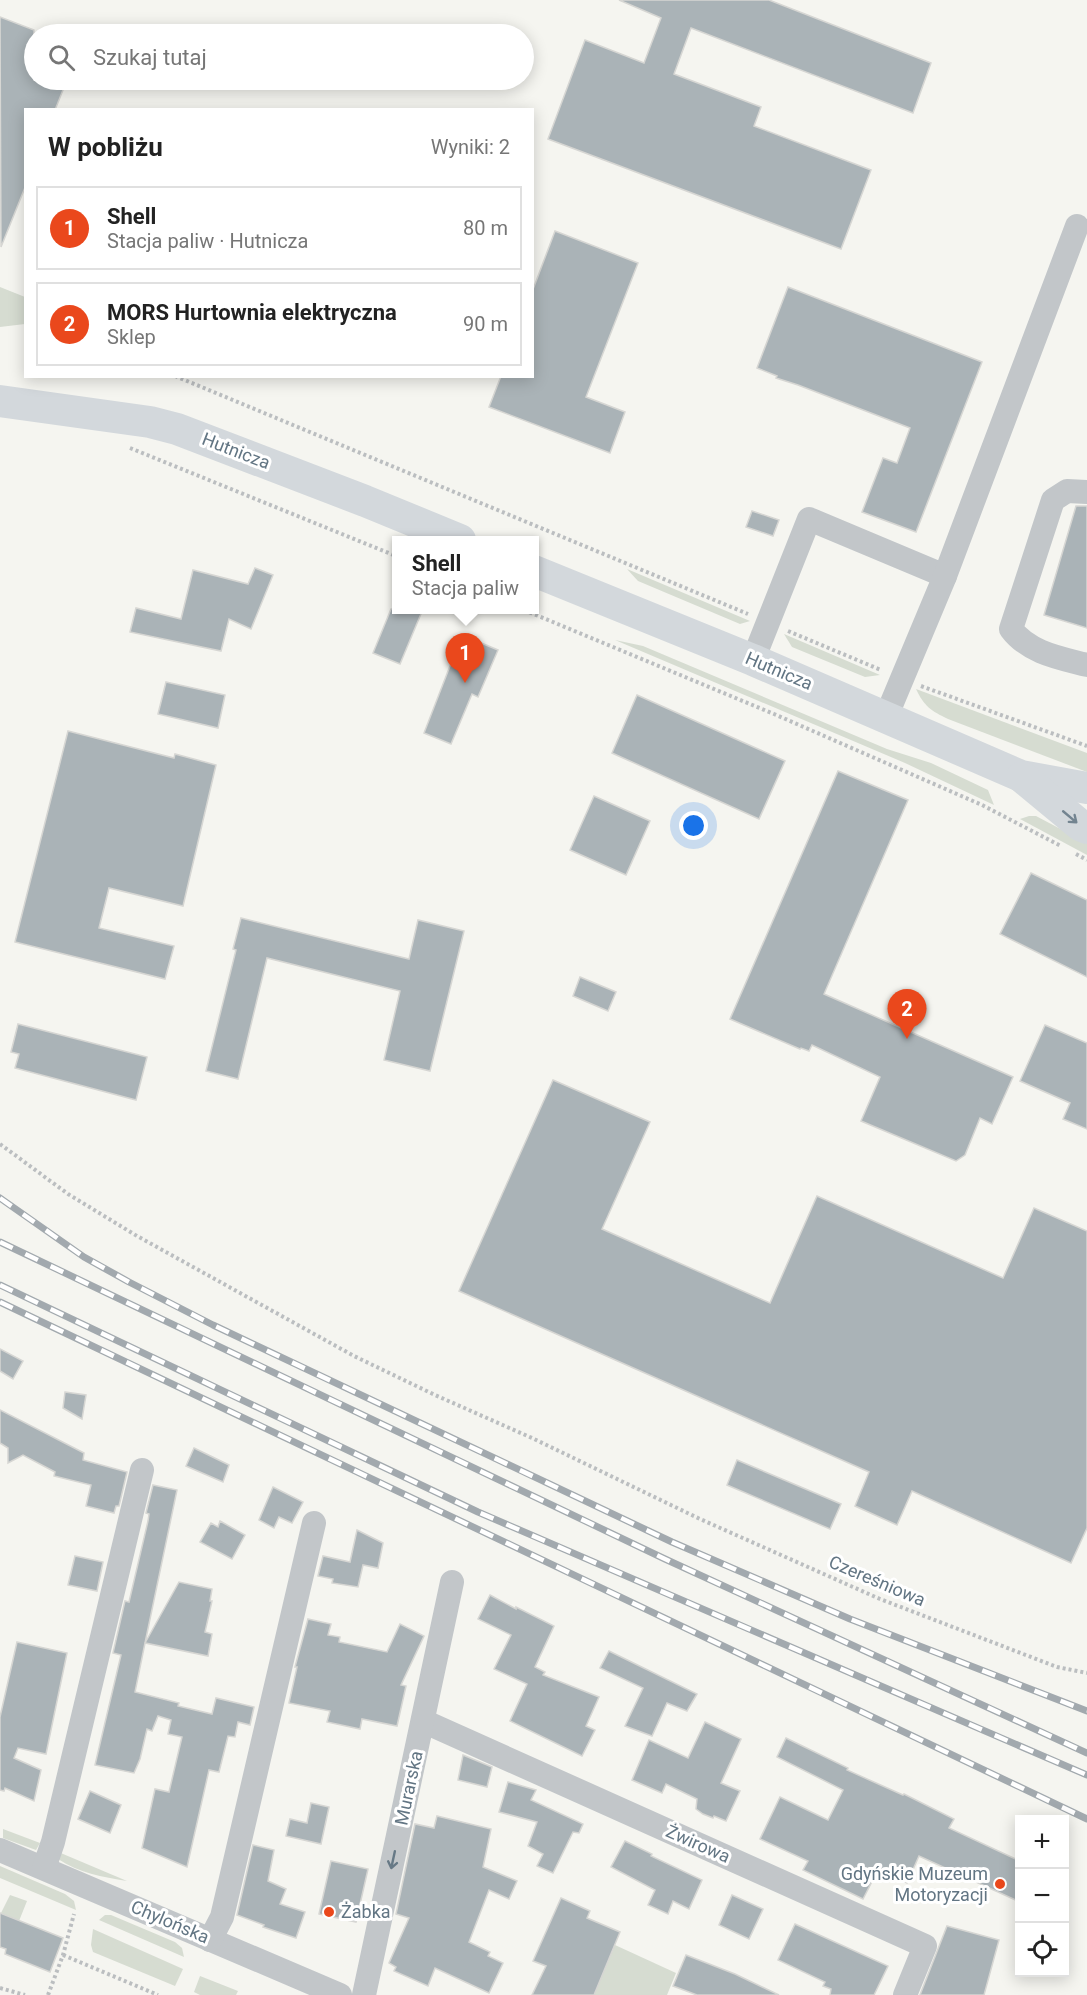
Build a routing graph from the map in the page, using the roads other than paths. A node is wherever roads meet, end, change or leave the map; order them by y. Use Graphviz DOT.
graph roads {
  1 [pos="1077,226"];
  2 [pos="0,401"];
  3 [pos="1087,492"];
  4 [pos="450,536"];
  5 [pos="539,573"];
  6 [pos="945,576"];
  7 [pos="753,660"];
  8 [pos="1087,665"];
  9 [pos="886,717"];
  10 [pos="1022,776"];
  11 [pos="1087,788"];
  12 [pos="1087,828"];
  13 [pos="142,1470"];
  14 [pos="314,1523"];
  15 [pos="452,1582"];
  16 [pos="423,1721"];
  17 [pos="0,1850"];
  18 [pos="44,1868"];
  19 [pos="210,1940"];
  20 [pos="300,1987"];
  21 [pos="340,1995"];
  22 [pos="364,1995"];
  23 [pos="905,1995"];
  1 -- 6 [label="street"];
  2 -- 4 [label="main road, Hutnicza"];
  3 -- 8 [label="street"];
  5 -- 7 [label="main road, Hutnicza"];
  6 -- 7 [label="street"];
  6 -- 9 [label="street"];
  7 -- 9 [label="main road, Hutnicza"];
  9 -- 10 [label="main road, Hutnicza"];
  10 -- 11 [label="main road, Hutnicza"];
  10 -- 12 [label="main road, Hutnicza, one-way"];
  13 -- 18 [label="street"];
  14 -- 19 [label="street"];
  15 -- 16 [label="street, Murarska"];
  16 -- 22 [label="street, Murarska, one-way"];
  16 -- 23 [label="street, Żwirowa"];
  17 -- 18 [label="street, Chylońska"];
  18 -- 19 [label="street, Chylońska"];
  19 -- 20 [label="street, Chylońska"];
  20 -- 21 [label="street, Chylońska"];
}
